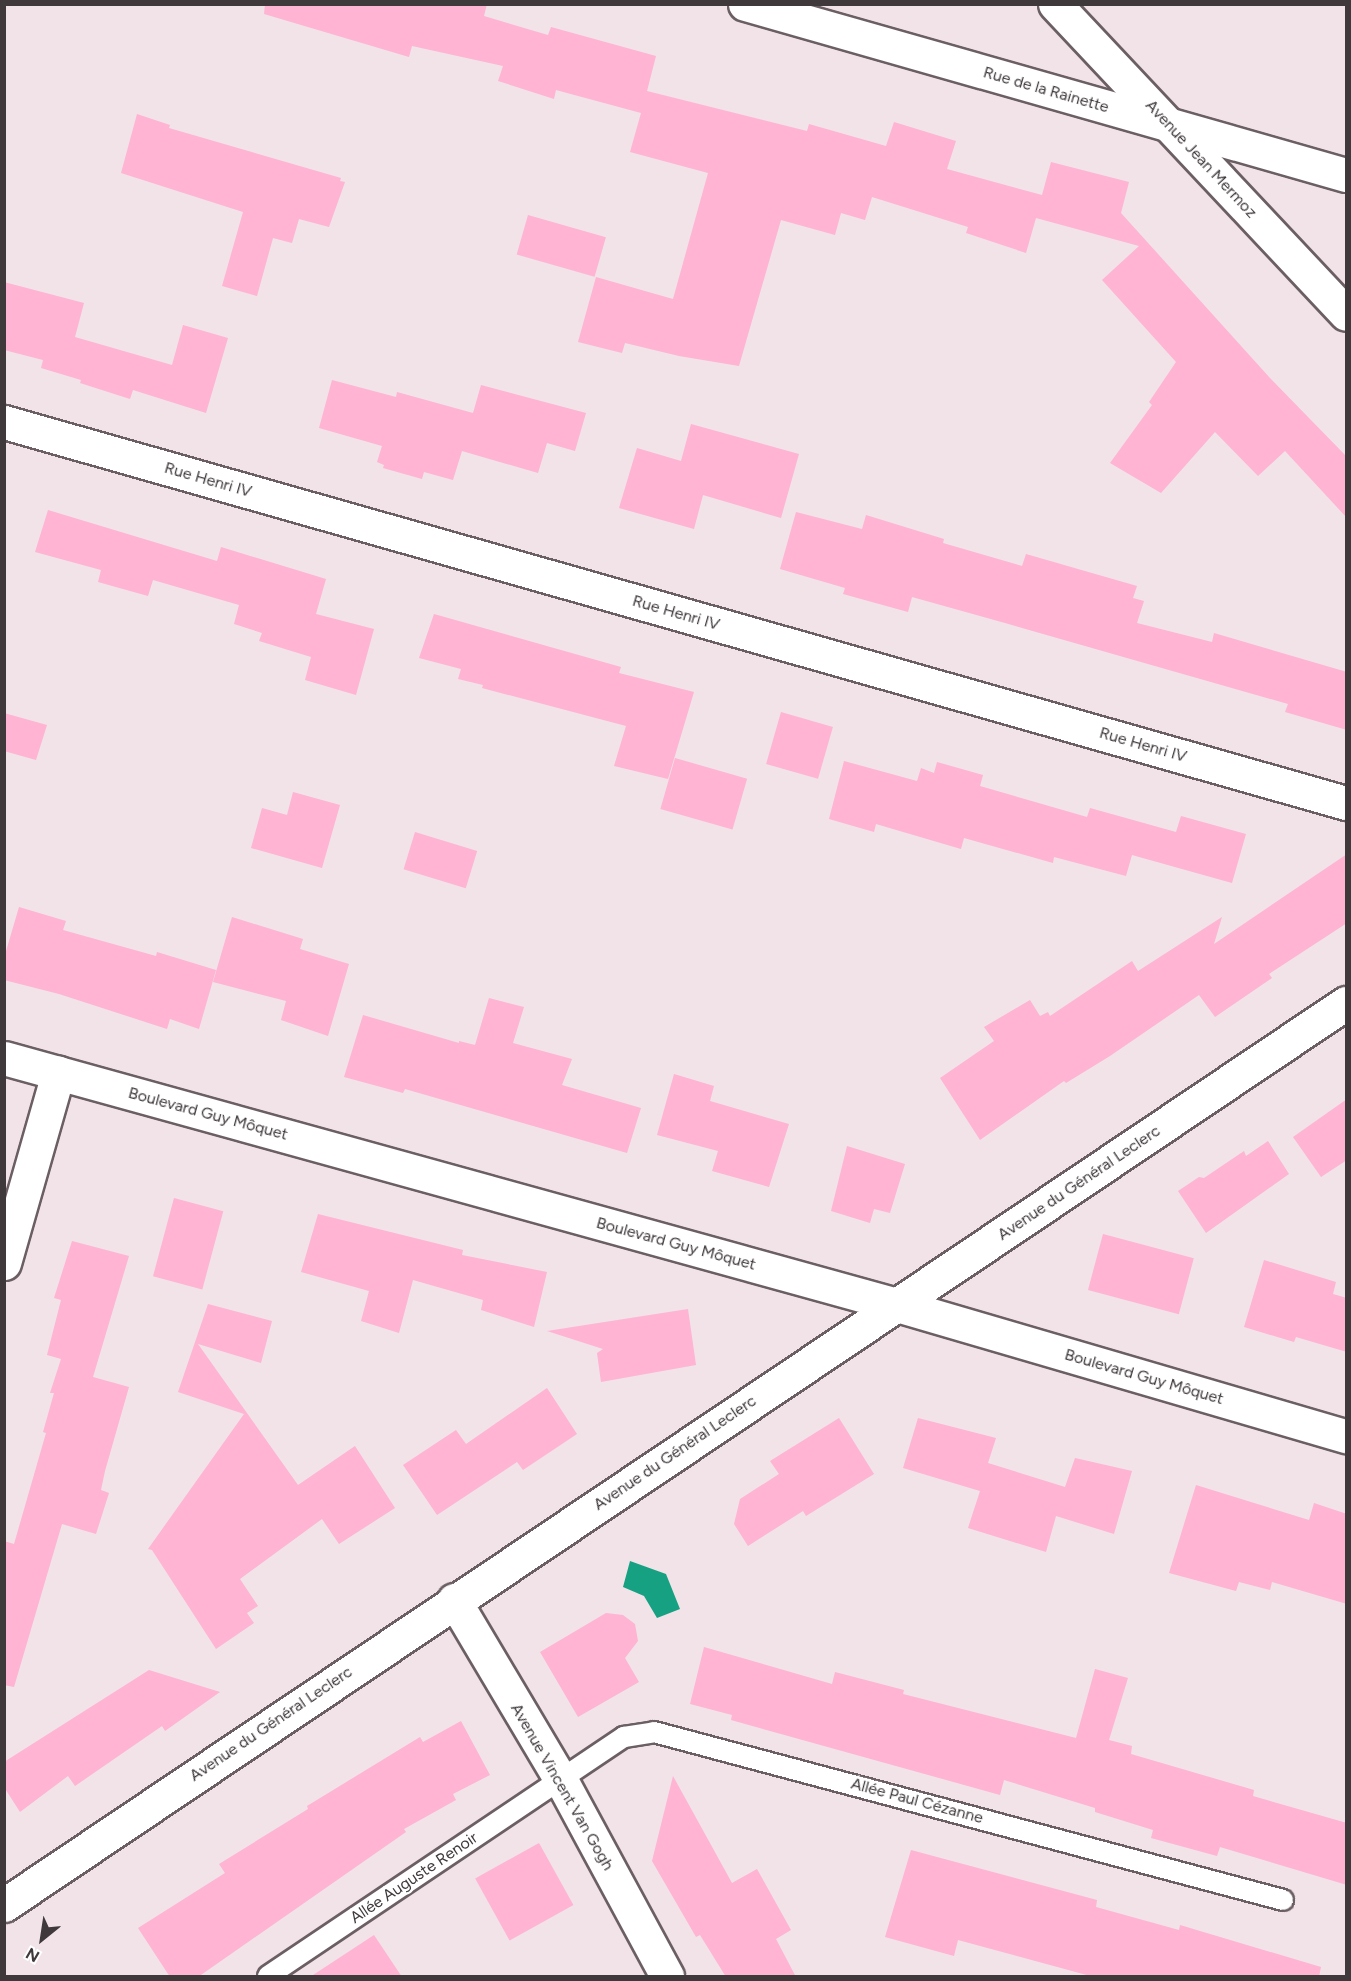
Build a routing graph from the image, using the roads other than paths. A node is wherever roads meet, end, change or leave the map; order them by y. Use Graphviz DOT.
graph roads {
  1 [pos="745,4"];
  2 [pos="1055,4"];
  3 [pos="1169,124"];
  4 [pos="1347,175"];
  5 [pos="1347,314"];
  6 [pos="4,422"];
  7 [pos="1347,803"];
  8 [pos="1347,1003"];
  9 [pos="4,1058"];
  10 [pos="58,1073"];
  11 [pos="4,1263"];
  12 [pos="897,1305"];
  13 [pos="1347,1437"];
  14 [pos="454,1600"];
  15 [pos="561,1780"];
  16 [pos="1283,1900"];
  17 [pos="4,1905"];
  18 [pos="268,1977"];
  19 [pos="667,1977"];
  1 -- 3 [label="street, Rue de la Rainette"];
  2 -- 3 [label="street, Avenue Jean Mermoz"];
  3 -- 4 [label="street, Rue de la Rainette"];
  3 -- 5 [label="street, Avenue Jean Mermoz"];
  6 -- 7 [label="street, Rue Henri IV"];
  8 -- 12 [label="street, Avenue du Général Leclerc"];
  9 -- 10 [label="street, Boulevard Guy Môquet"];
  10 -- 11 [label="street"];
  10 -- 12 [label="street, Boulevard Guy Môquet"];
  12 -- 13 [label="street, Boulevard Guy Môquet"];
  12 -- 14 [label="street, Avenue du Général Leclerc"];
  14 -- 15 [label="street, Avenue Vincent Van Gogh"];
  14 -- 17 [label="street, Avenue du Général Leclerc"];
  15 -- 16 [label="lane, Allée Paul Cézanne"];
  15 -- 18 [label="lane, Allée Auguste Renoir"];
  15 -- 19 [label="street, Avenue Vincent Van Gogh"];
}
